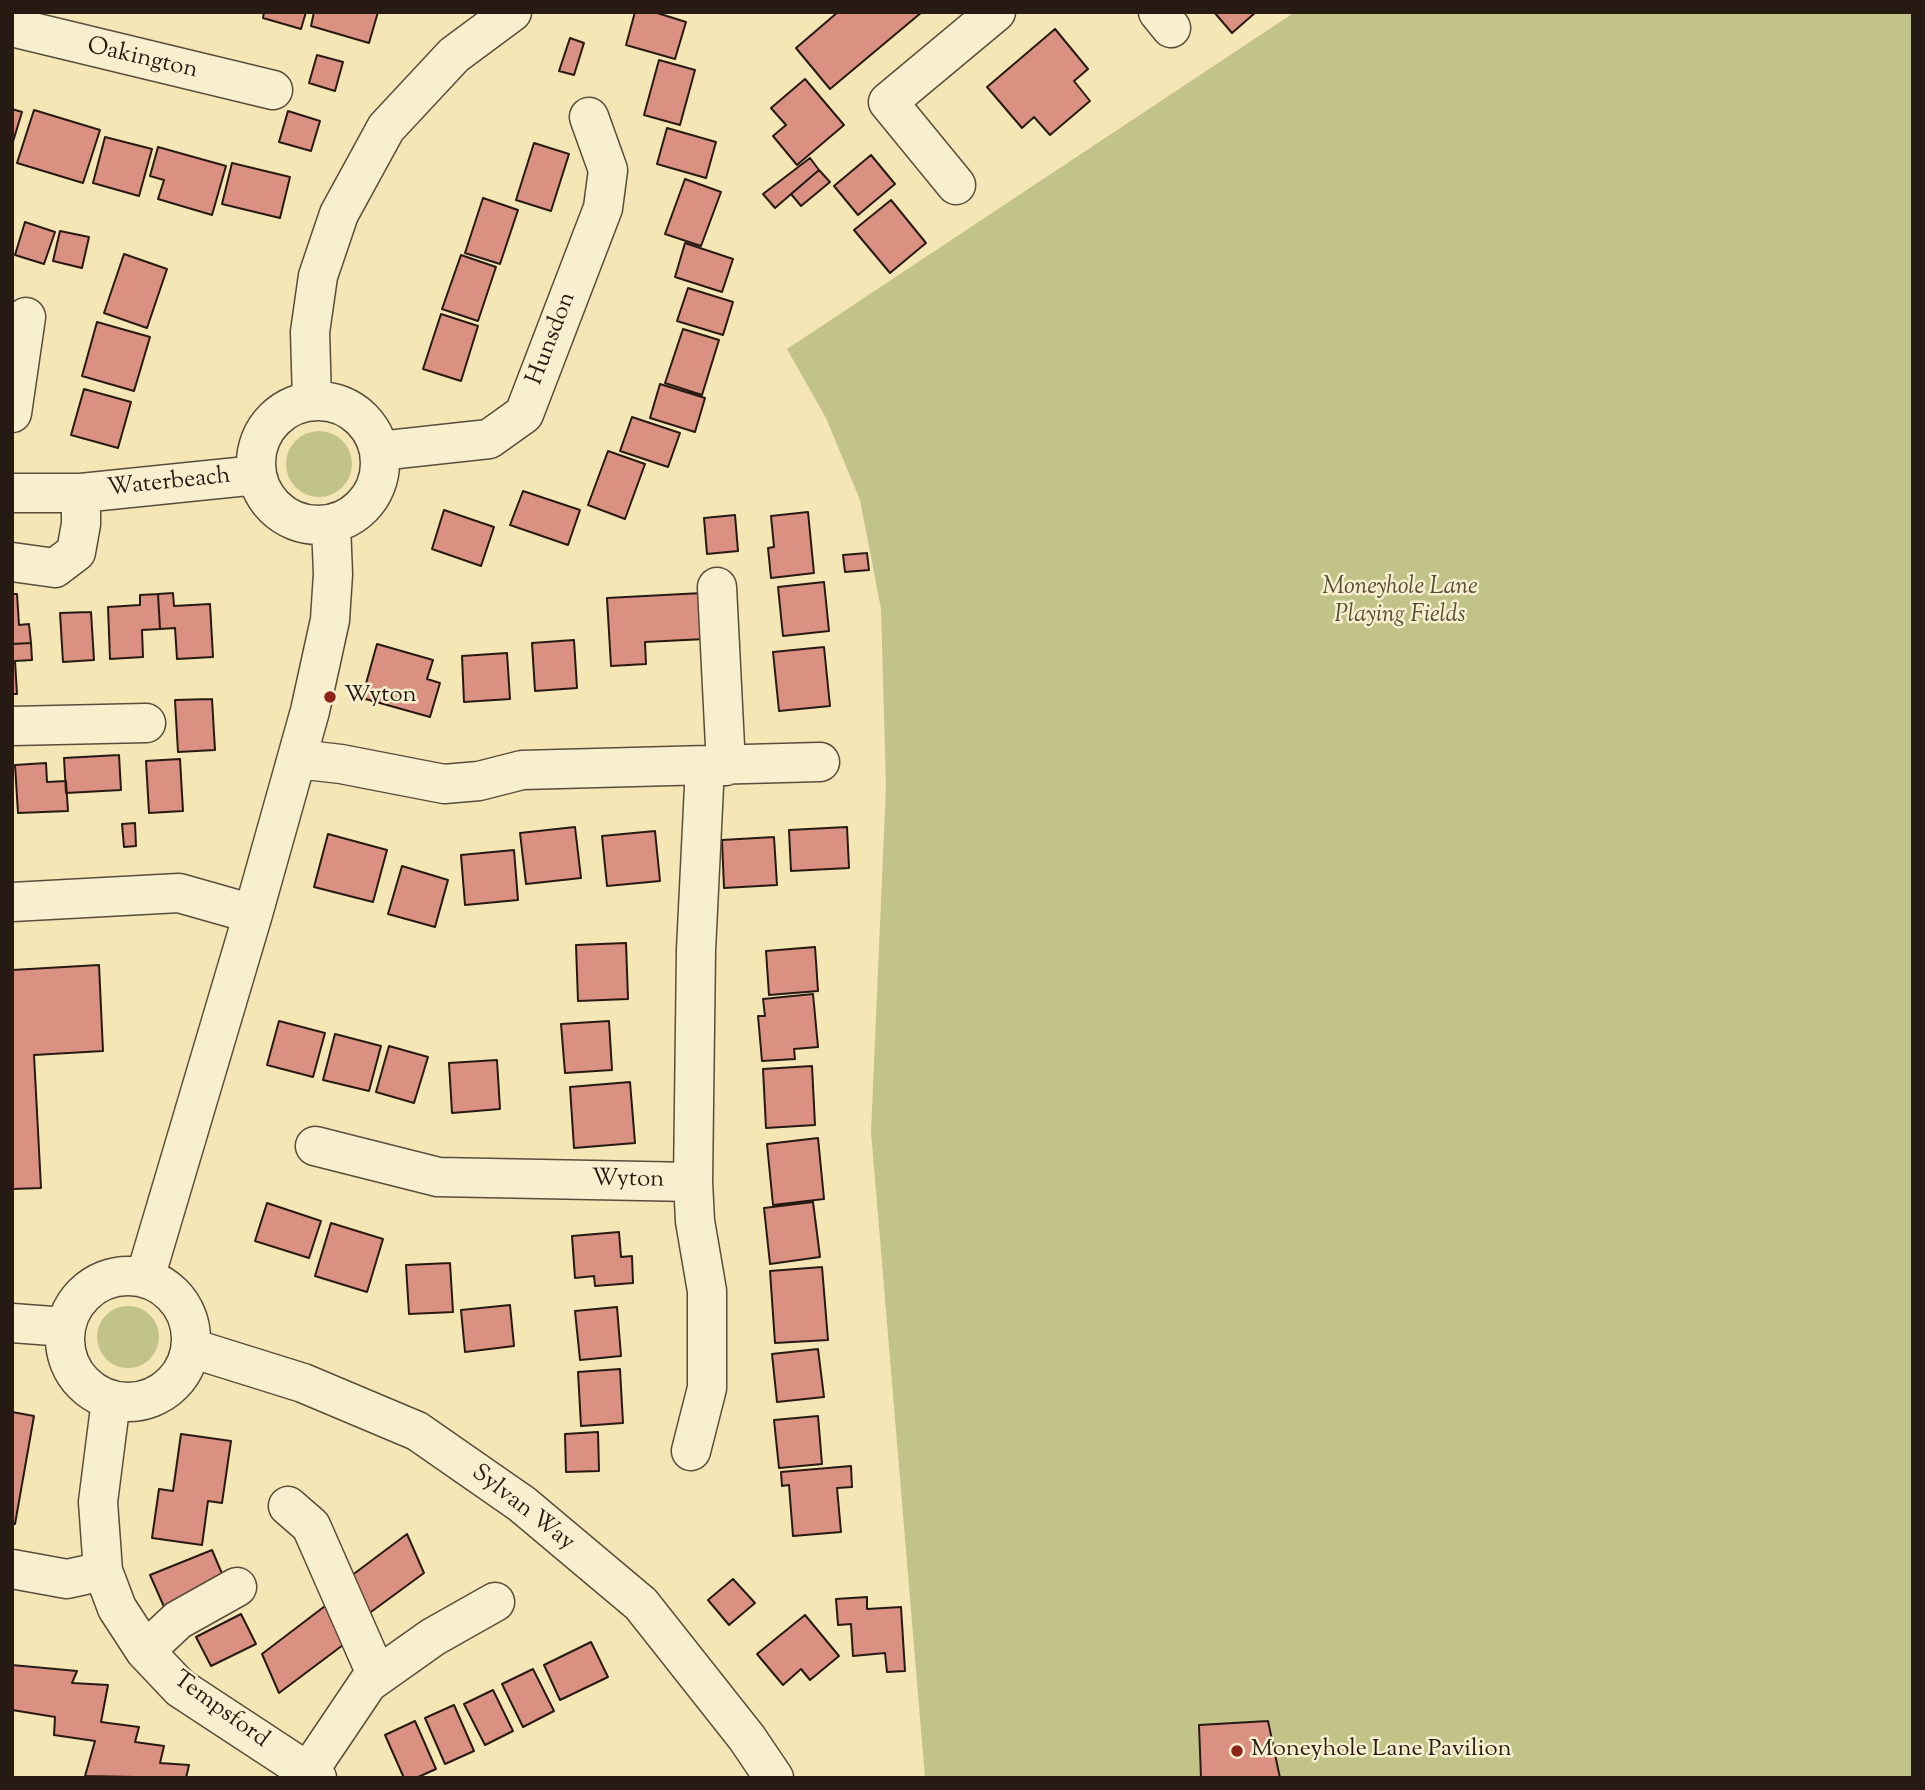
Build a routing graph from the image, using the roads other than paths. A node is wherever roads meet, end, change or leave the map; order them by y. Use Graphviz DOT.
graph roads {
  1 [pos="512,12"];
  2 [pos="987,15"];
  3 [pos="12,27"];
  4 [pos="273,90"];
  5 [pos="589,117"];
  6 [pos="956,185"];
  7 [pos="26,317"];
  8 [pos="312,401"];
  9 [pos="12,413"];
  10 [pos="379,451"];
  11 [pos="257,475"];
  12 [pos="12,493"];
  13 [pos="81,493"];
  14 [pos="331,524"];
  15 [pos="12,562"];
  16 [pos="717,587"];
  17 [pos="146,723"];
  18 [pos="12,726"];
  19 [pos="297,759"];
  20 [pos="820,762"];
  21 [pos="716,766"];
  22 [pos="12,902"];
  23 [pos="253,914"];
  24 [pos="315,1146"];
  25 [pos="693,1182"];
  26 [pos="145,1278"];
  27 [pos="12,1324"];
  28 [pos="66,1328"];
  29 [pos="191,1348"];
  30 [pos="111,1400"];
  31 [pos="691,1451"];
  32 [pos="288,1506"];
  33 [pos="12,1569"];
  34 [pos="103,1571"];
  35 [pos="237,1587"];
  36 [pos="495,1602"];
  37 [pos="145,1651"];
  38 [pos="377,1676"];
  39 [pos="313,1775"];
  40 [pos="774,1778"];
  1 -- 8 [label="street"];
  2 -- 6 [label="street"];
  3 -- 4 [label="street, Oakington"];
  5 -- 10 [label="street, Hunsdon"];
  7 -- 9 [label="street"];
  8 -- 10 [label="street"];
  8 -- 11 [label="street"];
  10 -- 14 [label="street"];
  11 -- 13 [label="street, Waterbeach"];
  11 -- 14 [label="street"];
  12 -- 13 [label="street, Waterbeach"];
  13 -- 15 [label="street, Waterbeach"];
  14 -- 19 [label="street"];
  16 -- 21 [label="street, Wyton"];
  17 -- 18 [label="street"];
  19 -- 21 [label="street"];
  19 -- 23 [label="street"];
  20 -- 21 [label="street"];
  21 -- 25 [label="street, Wyton"];
  22 -- 23 [label="street"];
  23 -- 26 [label="street"];
  24 -- 25 [label="street, Wyton"];
  25 -- 31 [label="street, Wyton"];
  26 -- 28 [label="street"];
  26 -- 29 [label="street"];
  27 -- 28 [label="street"];
  28 -- 30 [label="street"];
  29 -- 30 [label="street"];
  29 -- 40 [label="street, Sylvan Way"];
  30 -- 34 [label="street, Tempsford"];
  32 -- 38 [label="street"];
  33 -- 34 [label="street"];
  34 -- 37 [label="street, Tempsford"];
  35 -- 37 [label="street"];
  36 -- 38 [label="street, Tempsford"];
  37 -- 39 [label="street, Tempsford"];
  38 -- 39 [label="street, Tempsford"];
}
